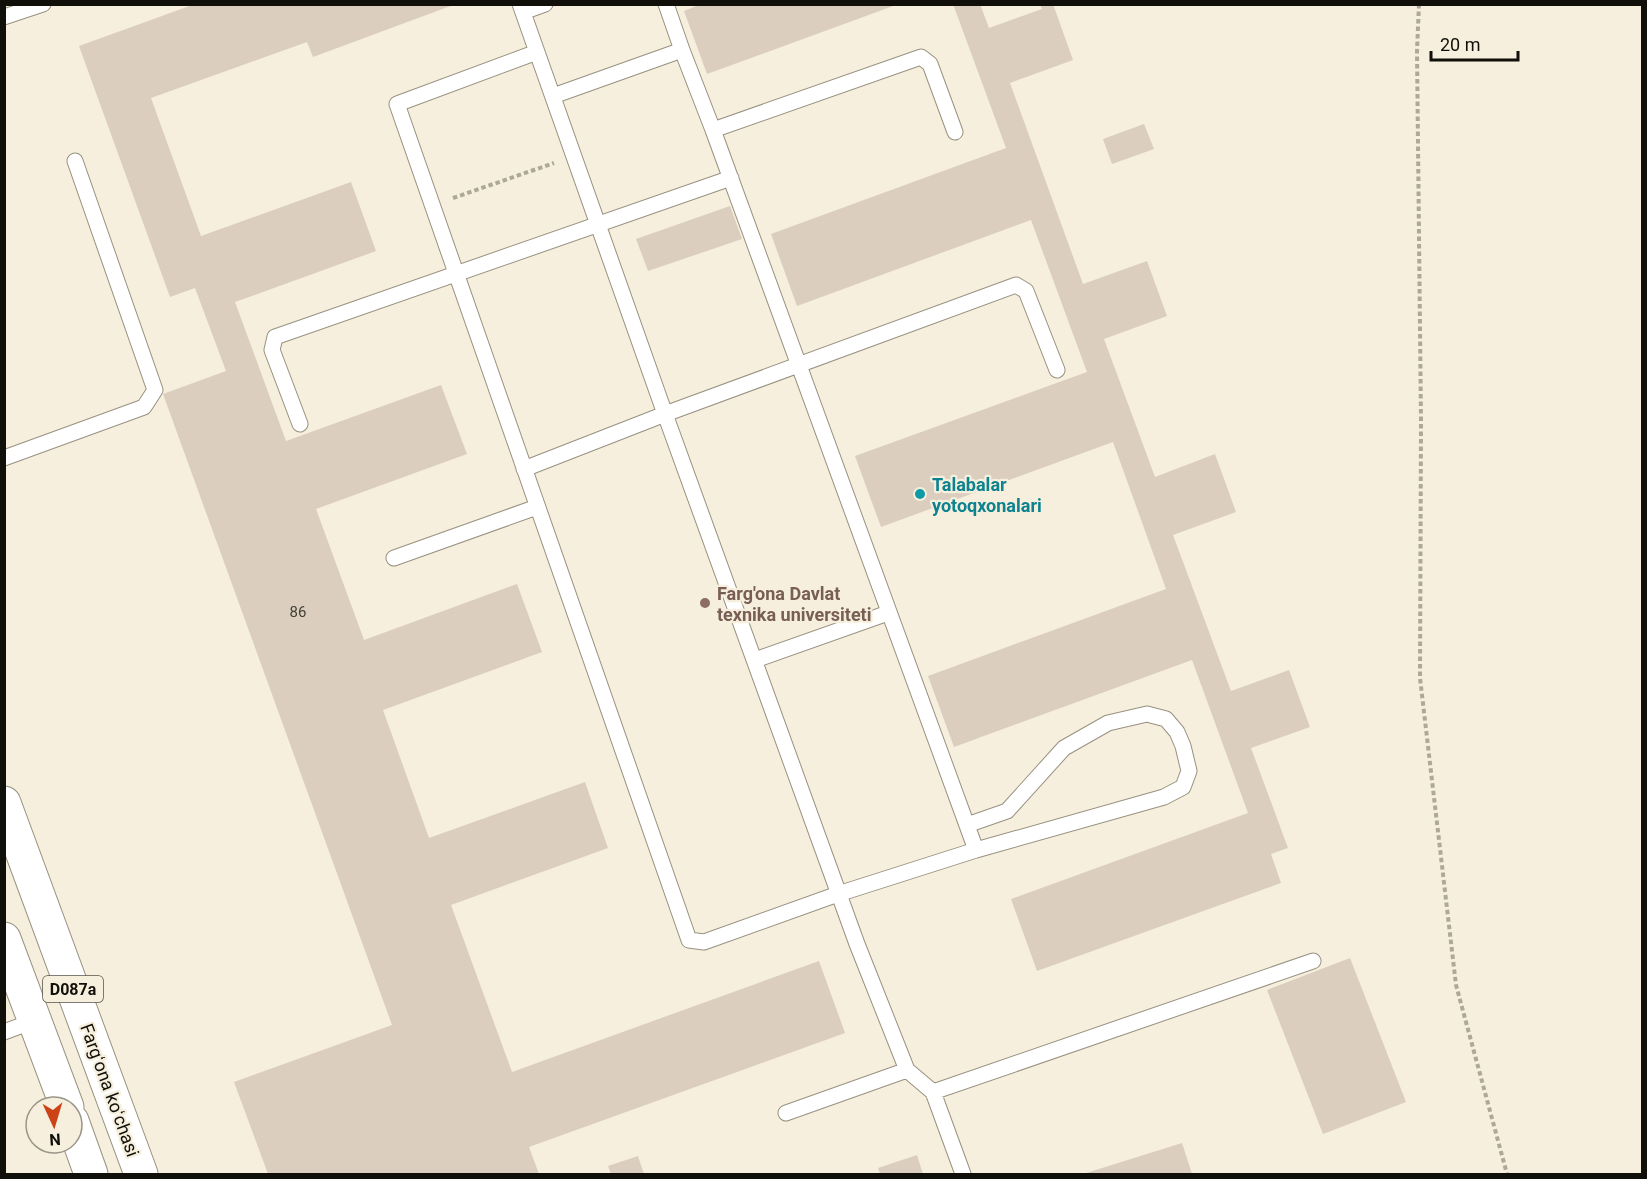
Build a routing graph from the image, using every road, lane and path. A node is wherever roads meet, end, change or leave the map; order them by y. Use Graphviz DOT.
graph roads {
  1 [pos="43,4"];
  2 [pos="545,4"];
  3 [pos="666,4"];
  4 [pos="1419,4"];
  5 [pos="521,8"];
  6 [pos="4,17"];
  7 [pos="682,50"];
  8 [pos="537,52"];
  9 [pos="553,96"];
  10 [pos="713,130"];
  11 [pos="955,132"];
  12 [pos="574,156"];
  13 [pos="75,161"];
  14 [pos="731,178"];
  15 [pos="432,206"];
  16 [pos="598,224"];
  17 [pos="456,273"];
  18 [pos="799,365"];
  19 [pos="1057,370"];
  20 [pos="665,414"];
  21 [pos="300,424"];
  22 [pos="4,458"];
  23 [pos="524,469"];
  24 [pos="537,507"];
  25 [pos="394,558"];
  26 [pos="888,613"];
  27 [pos="756,660"];
  28 [pos="4,803"];
  29 [pos="967,825"];
  30 [pos="976,850"];
  31 [pos="838,894"];
  32 [pos="4,939"];
  33 [pos="1313,961"];
  34 [pos="36,1020"];
  35 [pos="4,1032"];
  36 [pos="907,1070"];
  37 [pos="933,1092"];
  38 [pos="63,1095"];
  39 [pos="786,1113"];
  40 [pos="84,1154"];
  41 [pos="91,1174"];
  42 [pos="141,1174"];
  43 [pos="963,1174"];
  44 [pos="1507,1174"];
  1 -- 6 [label="lane"];
  2 -- 5 [label="lane"];
  3 -- 7 [label="lane"];
  4 -- 44 [label="path"];
  5 -- 8 [label="lane"];
  7 -- 9 [label="lane"];
  7 -- 10 [label="lane"];
  8 -- 9 [label="lane"];
  8 -- 15 [label="lane"];
  9 -- 12 [label="lane"];
  10 -- 11 [label="lane"];
  10 -- 14 [label="lane"];
  12 -- 15 [label="path"];
  12 -- 16 [label="lane"];
  13 -- 22 [label="lane"];
  14 -- 16 [label="lane"];
  14 -- 18 [label="lane"];
  15 -- 17 [label="lane"];
  16 -- 17 [label="lane"];
  16 -- 20 [label="lane"];
  17 -- 21 [label="lane"];
  17 -- 23 [label="lane"];
  18 -- 19 [label="lane"];
  18 -- 20 [label="lane"];
  18 -- 26 [label="lane"];
  20 -- 23 [label="lane"];
  20 -- 27 [label="lane"];
  23 -- 24 [label="lane"];
  24 -- 25 [label="lane"];
  24 -- 31 [label="lane"];
  26 -- 27 [label="lane"];
  26 -- 29 [label="lane"];
  27 -- 31 [label="lane"];
  28 -- 42 [label="main road, Fargʻona koʻchasi / D087a"];
  29 -- 30 [label="lane"];
  29 -- 30 [label="lane"];
  30 -- 31 [label="lane"];
  31 -- 36 [label="lane"];
  32 -- 34 [label="main road, D087a"];
  33 -- 37 [label="lane"];
  34 -- 35 [label="lane"];
  34 -- 38 [label="main road, D087a"];
  36 -- 37 [label="lane"];
  36 -- 39 [label="lane"];
  37 -- 43 [label="lane"];
  40 -- 41 [label="main road"];
}
